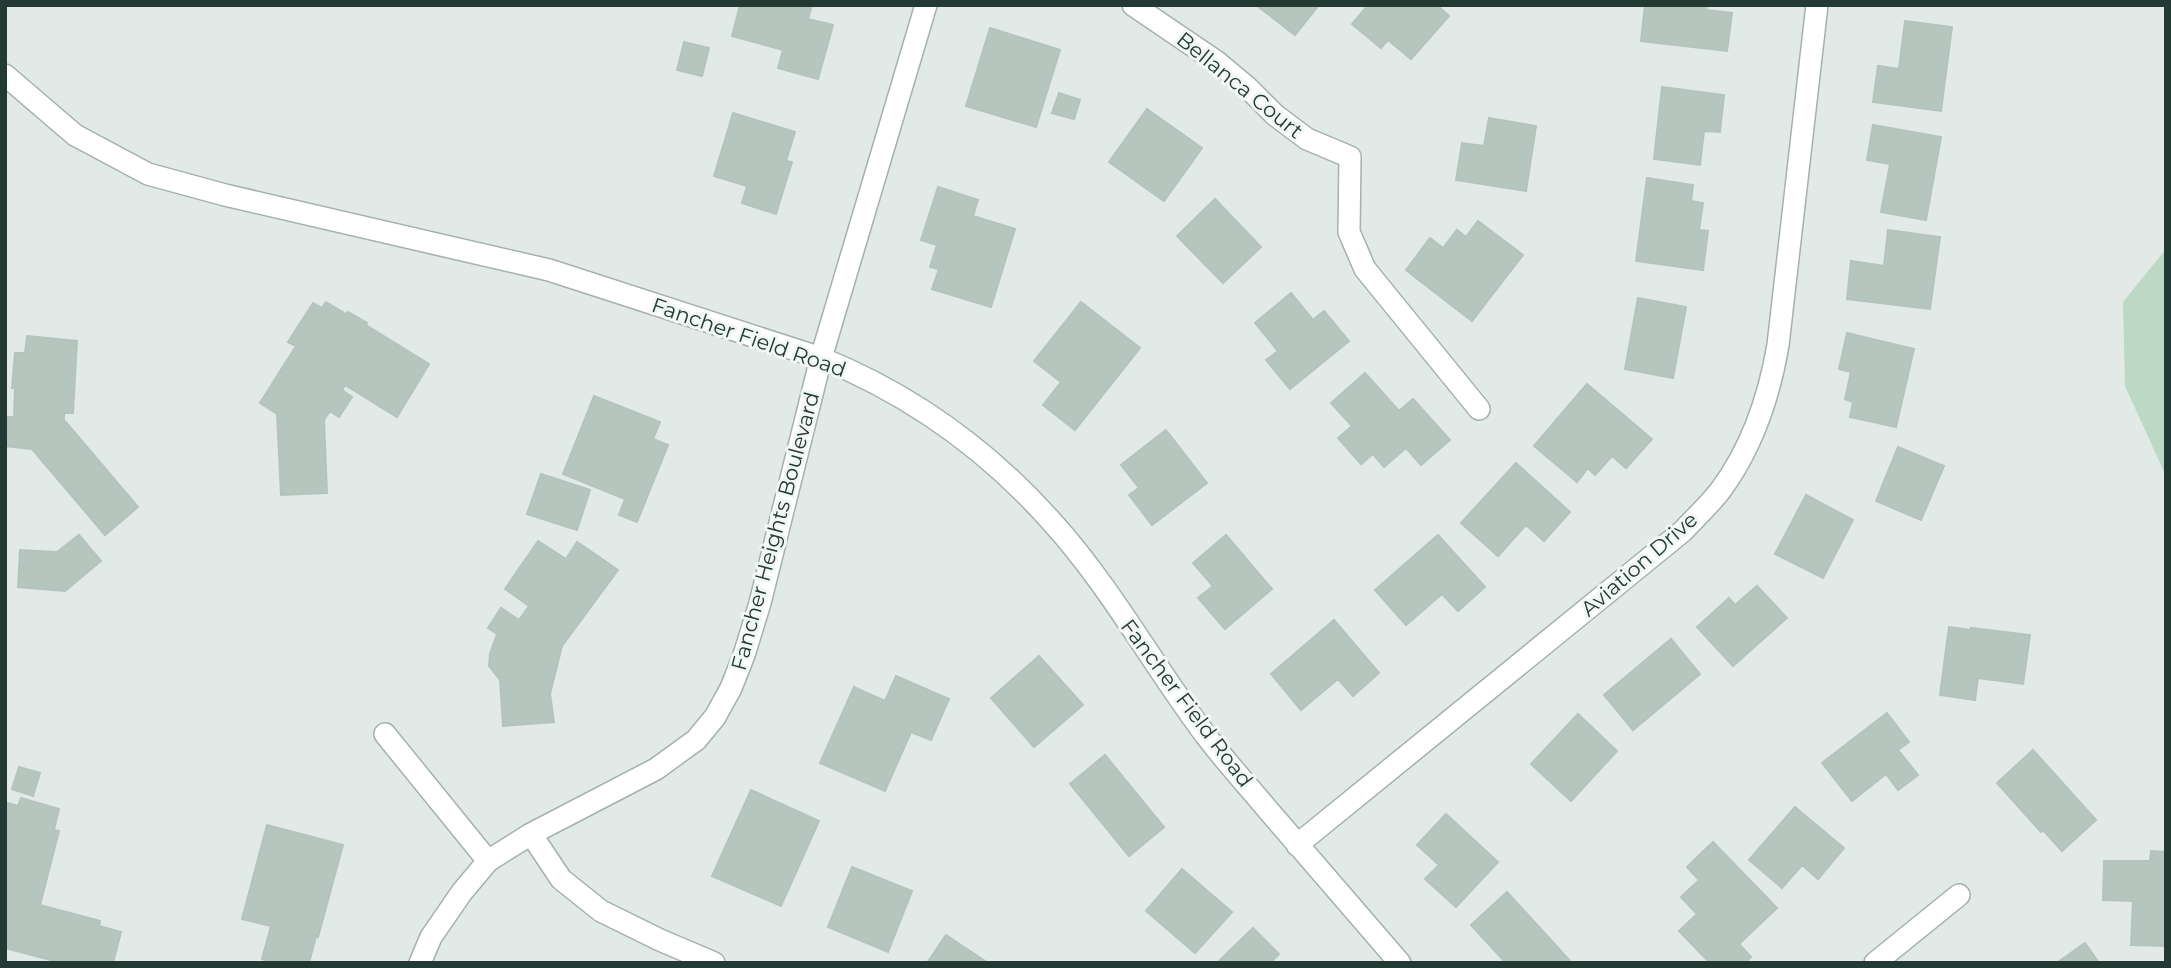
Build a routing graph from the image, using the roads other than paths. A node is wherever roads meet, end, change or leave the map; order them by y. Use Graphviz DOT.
graph roads {
  1 [pos="926,5"];
  2 [pos="1133,5"];
  3 [pos="1817,5"];
  4 [pos="5,75"];
  5 [pos="821,358"];
  6 [pos="1479,409"];
  7 [pos="385,734"];
  8 [pos="531,834"];
  9 [pos="1297,845"];
  10 [pos="488,861"];
  11 [pos="1959,895"];
  12 [pos="420,963"];
  13 [pos="714,963"];
  14 [pos="1399,963"];
  15 [pos="1875,963"];
  1 -- 5 [label="street, Fancher Heights Boulevard"];
  2 -- 6 [label="street, Bellanca Court"];
  3 -- 9 [label="street, Aviation Drive"];
  4 -- 5 [label="street, Fancher Field Road"];
  5 -- 8 [label="street, Fancher Heights Boulevard"];
  5 -- 9 [label="street, Fancher Field Road"];
  7 -- 10 [label="street"];
  8 -- 10 [label="street, Fancher Heights Boulevard"];
  8 -- 13 [label="street"];
  9 -- 14 [label="street, Fancher Field Road"];
  10 -- 12 [label="street, Fancher Heights Boulevard"];
  11 -- 15 [label="street"];
}
